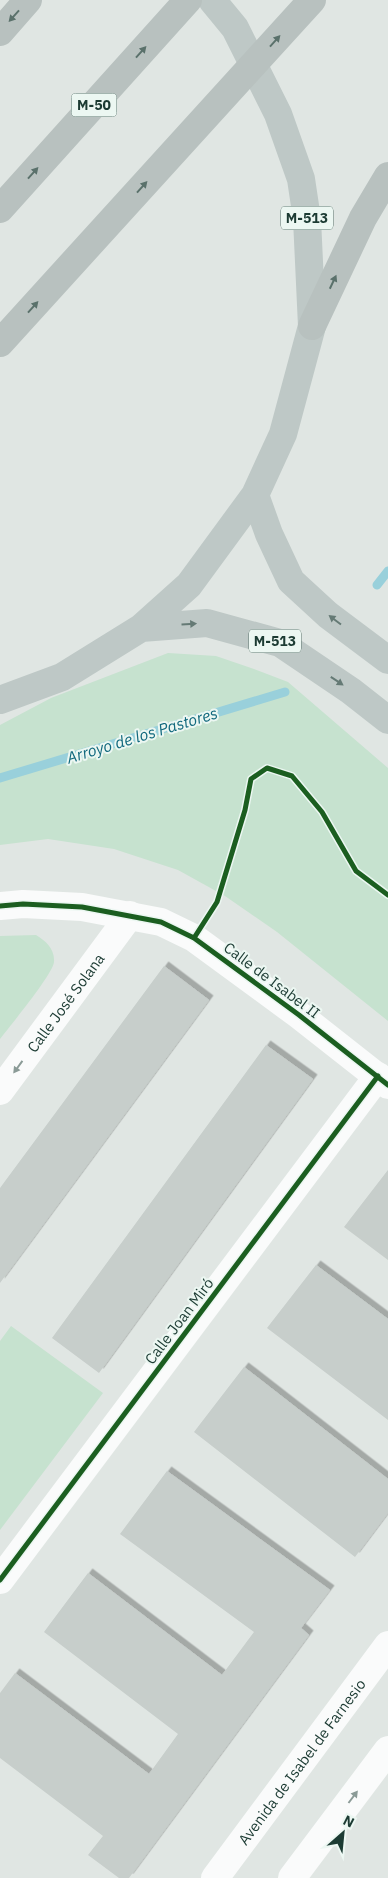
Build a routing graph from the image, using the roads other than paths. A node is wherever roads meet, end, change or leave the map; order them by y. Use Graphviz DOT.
graph roads {
  1 [pos="28,0"];
  2 [pos="188,0"];
  3 [pos="212,0"];
  4 [pos="312,0"];
  5 [pos="0,32"];
  6 [pos="388,176"];
  7 [pos="0,209"];
  8 [pos="312,326"];
  9 [pos="0,343"];
  10 [pos="255,495"];
  11 [pos="141,628"];
  12 [pos="388,660"];
  13 [pos="0,700"];
  14 [pos="388,720"];
  15 [pos="0,906"];
  16 [pos="130,915"];
  17 [pos="383,1080"];
  18 [pos="0,1091"];
  19 [pos="0,1580"];
  20 [pos="388,1646"];
  21 [pos="388,1750"];
  22 [pos="215,1878"];
  23 [pos="292,1878"];
  1 -- 5 [label="highway, one-way"];
  7 -- 2 [label="highway, M-50, one-way"];
  3 -- 8 [label="main road, M-513"];
  9 -- 4 [label="highway, one-way"];
  8 -- 6 [label="highway, one-way"];
  8 -- 10 [label="main road, M-513"];
  10 -- 11 [label="main road, M-513"];
  12 -- 10 [label="main road, one-way"];
  11 -- 13 [label="main road, M-513"];
  11 -- 14 [label="main road, M-513, one-way"];
  15 -- 16 [label="street, Calle de Isabel II"];
  16 -- 17 [label="street, Calle de Isabel II"];
  16 -- 18 [label="street, Calle José Solana, one-way"];
  17 -- 19 [label="street, Calle Joan Miró"];
  20 -- 22 [label="street, Avenida de Isabel de Farnesio"];
  23 -- 21 [label="street, one-way"];
}
